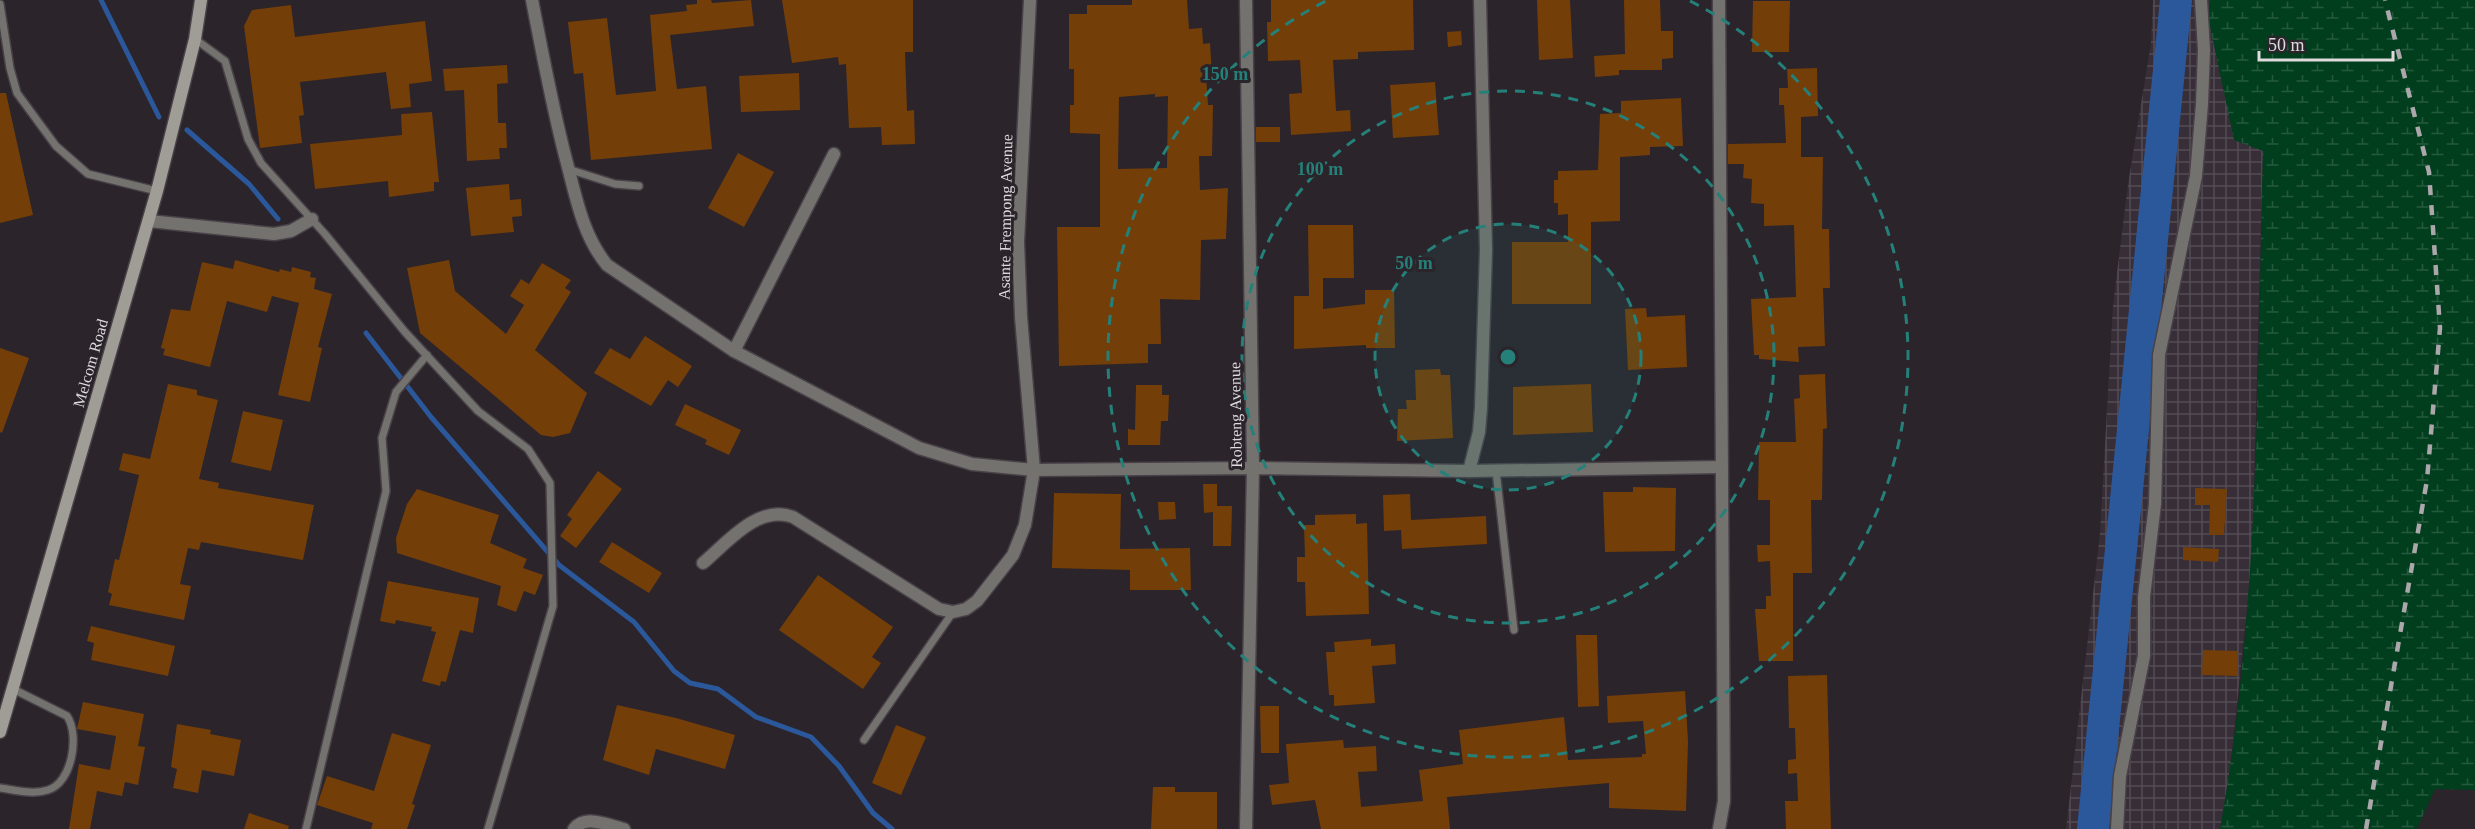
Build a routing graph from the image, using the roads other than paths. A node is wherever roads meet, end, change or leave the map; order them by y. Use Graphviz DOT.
graph roads {
  1 [pos="201,0"];
  2 [pos="532,0"];
  3 [pos="1030,0"];
  4 [pos="1246,0"];
  5 [pos="1480,0"];
  6 [pos="1719,0"];
  7 [pos="2201,0"];
  8 [pos="0,4"];
  9 [pos="195,39"];
  10 [pos="834,154"];
  11 [pos="568,169"];
  12 [pos="639,186"];
  13 [pos="157,191"];
  14 [pos="312,219"];
  15 [pos="149,221"];
  16 [pos="734,351"];
  17 [pos="427,355"];
  18 [pos="1721,467"];
  19 [pos="1252,468"];
  20 [pos="1034,470"];
  21 [pos="1469,471"];
  22 [pos="1496,471"];
  23 [pos="703,563"];
  24 [pos="953,612"];
  25 [pos="1514,630"];
  26 [pos="13,689"];
  27 [pos="0,732"];
  28 [pos="864,740"];
  29 [pos="0,788"];
  30 [pos="306,829"];
  31 [pos="488,829"];
  32 [pos="574,829"];
  33 [pos="624,829"];
  34 [pos="1246,829"];
  35 [pos="1719,829"];
  36 [pos="2117,829"];
  1 -- 9 [label="main road, Melcom Road"];
  2 -- 11 [label="street"];
  3 -- 20 [label="street, Asante Frempong Avenue"];
  4 -- 19 [label="street, Robteng Avenue"];
  5 -- 21 [label="street"];
  6 -- 18 [label="street"];
  7 -- 36 [label="street"];
  8 -- 13 [label="lane"];
  9 -- 13 [label="main road, Melcom Road"];
  9 -- 14 [label="lane"];
  10 -- 16 [label="street"];
  11 -- 12 [label="lane"];
  11 -- 16 [label="street"];
  13 -- 15 [label="main road, Melcom Road"];
  14 -- 15 [label="street"];
  14 -- 17 [label="lane"];
  15 -- 26 [label="main road, Melcom Road"];
  16 -- 20 [label="street"];
  17 -- 30 [label="lane"];
  17 -- 31 [label="lane"];
  18 -- 22 [label="street"];
  18 -- 35 [label="street"];
  19 -- 20 [label="street"];
  19 -- 21 [label="street"];
  19 -- 34 [label="street, Robteng Avenue"];
  20 -- 24 [label="street, Asante Frempong Avenue"];
  21 -- 22 [label="street"];
  22 -- 25 [label="lane"];
  23 -- 24 [label="street"];
  24 -- 28 [label="lane"];
  26 -- 27 [label="main road, Melcom Road"];
  26 -- 29 [label="lane"];
  32 -- 33 [label="street"];
}
